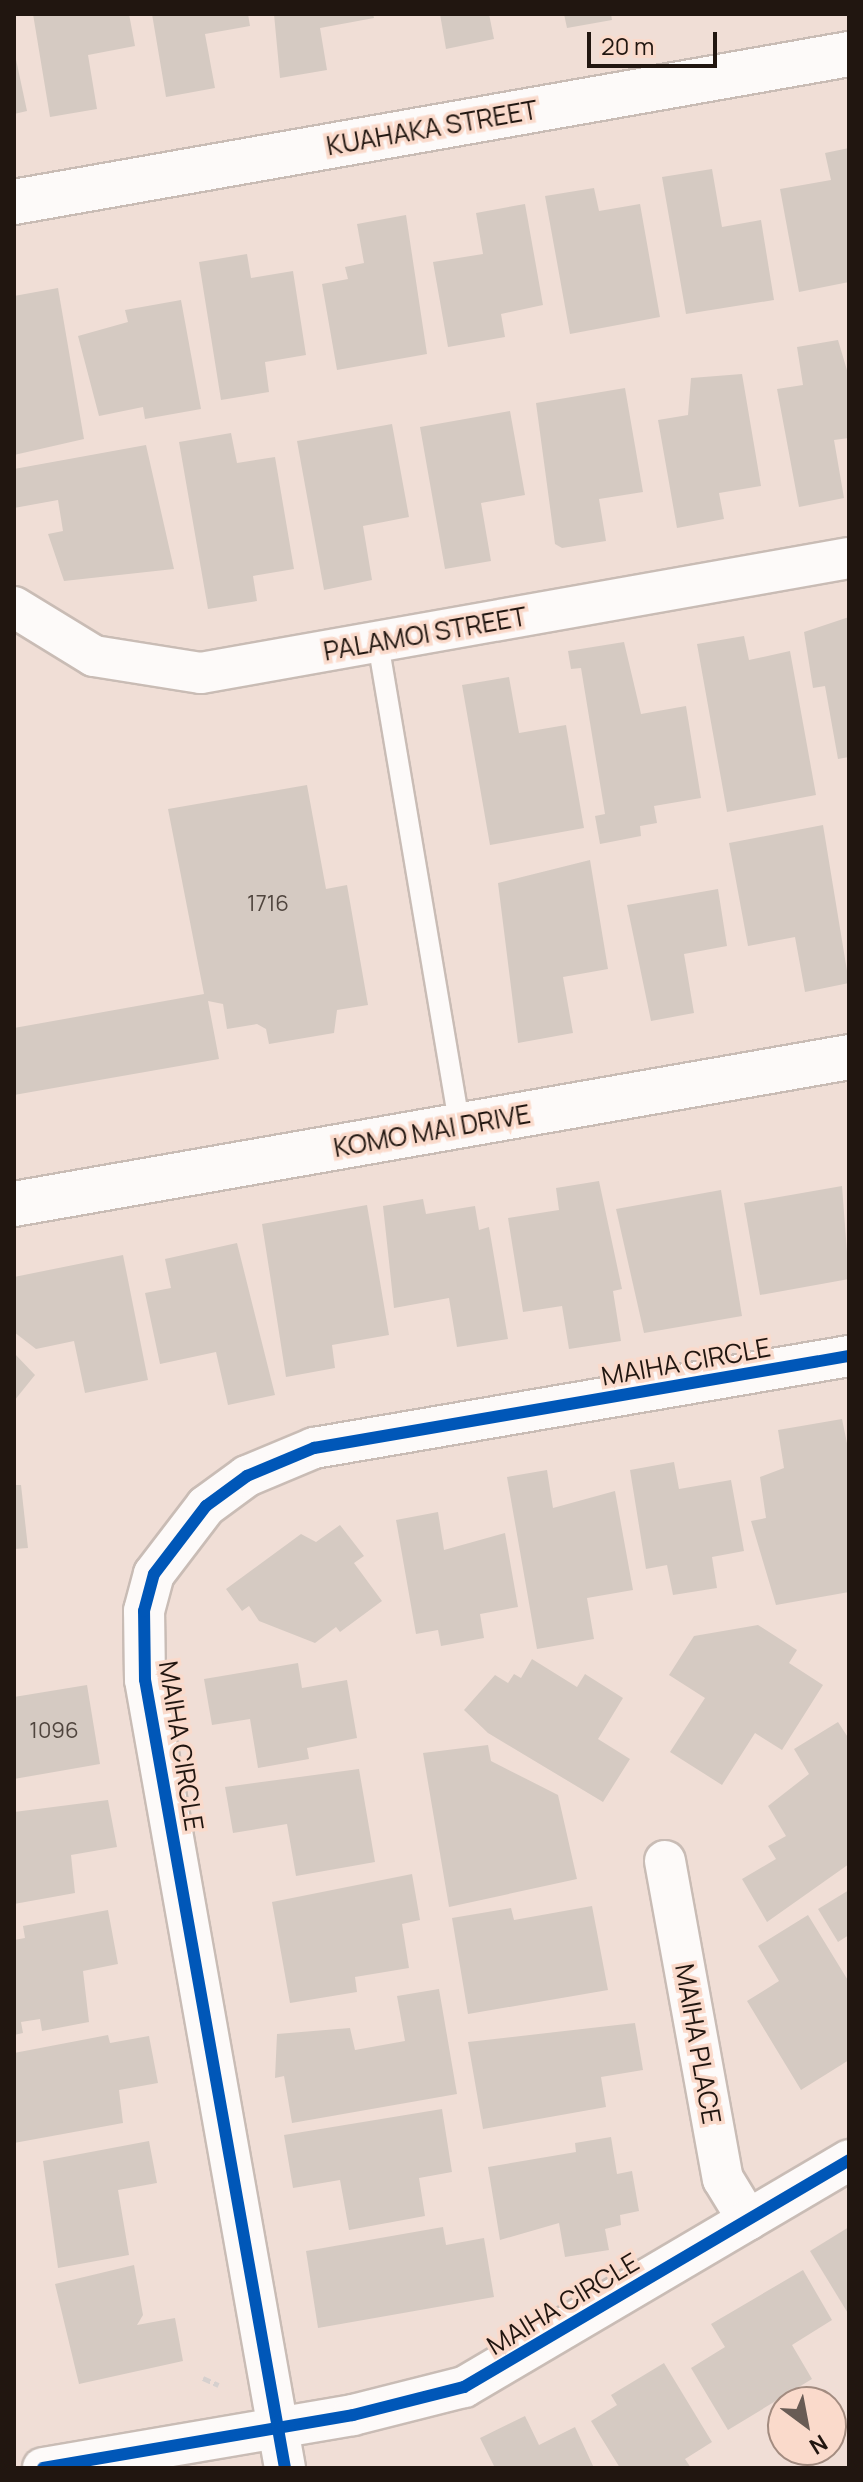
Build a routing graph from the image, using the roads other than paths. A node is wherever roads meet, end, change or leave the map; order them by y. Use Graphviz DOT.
graph roads {
  1 [pos="849,54"];
  2 [pos="14,202"];
  3 [pos="849,558"];
  4 [pos="14,607"];
  5 [pos="378,643"];
  6 [pos="849,1057"];
  7 [pos="460,1126"];
  8 [pos="14,1204"];
  9 [pos="849,1356"];
  10 [pos="665,1861"];
  11 [pos="849,2160"];
  12 [pos="748,2220"];
  13 [pos="277,2428"];
  14 [pos="43,2468"];
  15 [pos="285,2468"];
  1 -- 2 [label="main road, KUAHAKA STREET"];
  3 -- 5 [label="street, PALAMOI STREET"];
  4 -- 5 [label="street, PALAMOI STREET"];
  5 -- 7 [label="lane"];
  6 -- 7 [label="main road, KOMO MAI DRIVE"];
  7 -- 8 [label="main road, KOMO MAI DRIVE"];
  9 -- 13 [label="street, MAIHA CIRCLE"];
  10 -- 12 [label="street, MAIHA PLACE"];
  11 -- 12 [label="street, MAIHA CIRCLE"];
  12 -- 13 [label="street, MAIHA CIRCLE"];
  13 -- 14 [label="street, MAIHA CIRCLE"];
  13 -- 15 [label="street"];
}
